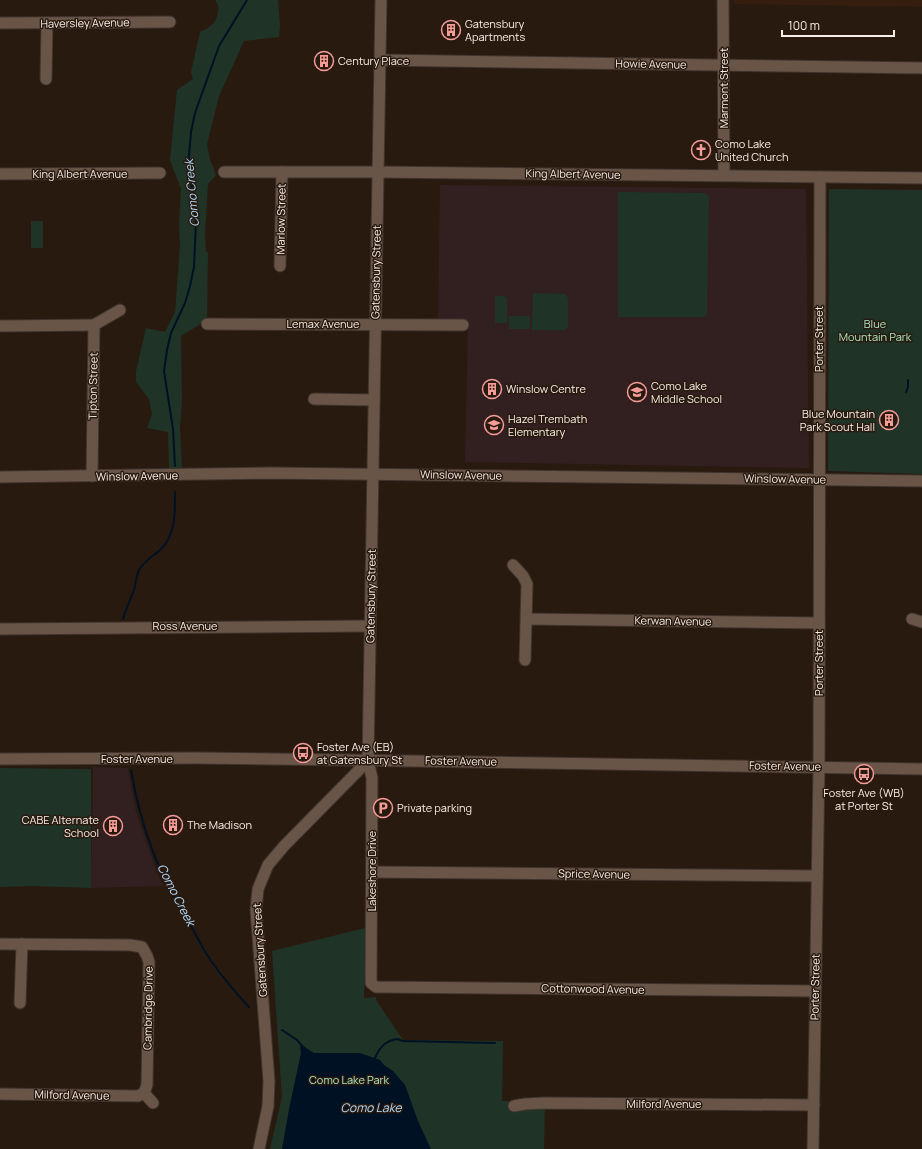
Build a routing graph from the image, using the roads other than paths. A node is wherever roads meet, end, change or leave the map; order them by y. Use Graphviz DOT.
graph roads {
  1 [pos="381,0"];
  2 [pos="724,0"];
  3 [pos="170,22"];
  4 [pos="0,23"];
  5 [pos="48,23"];
  6 [pos="380,60"];
  7 [pos="724,64"];
  8 [pos="922,68"];
  9 [pos="46,79"];
  10 [pos="224,172"];
  11 [pos="282,172"];
  12 [pos="378,172"];
  13 [pos="0,174"];
  14 [pos="160,174"];
  15 [pos="724,176"];
  16 [pos="820,177"];
  17 [pos="922,178"];
  18 [pos="280,266"];
  19 [pos="120,310"];
  20 [pos="207,324"];
  21 [pos="375,324"];
  22 [pos="94,325"];
  23 [pos="463,325"];
  24 [pos="0,326"];
  25 [pos="314,399"];
  26 [pos="374,400"];
  27 [pos="373,475"];
  28 [pos="92,476"];
  29 [pos="0,477"];
  30 [pos="819,480"];
  31 [pos="922,481"];
  32 [pos="513,565"];
  33 [pos="527,619"];
  34 [pos="819,623"];
  35 [pos="370,626"];
  36 [pos="0,629"];
  37 [pos="525,660"];
  38 [pos="0,759"];
  39 [pos="368,760"];
  40 [pos="819,767"];
  41 [pos="922,769"];
  42 [pos="372,872"];
  43 [pos="817,876"];
  44 [pos="0,944"];
  45 [pos="22,944"];
  46 [pos="371,983"];
  47 [pos="815,991"];
  48 [pos="20,1003"];
  49 [pos="144,1093"];
  50 [pos="0,1094"];
  51 [pos="153,1103"];
  52 [pos="814,1104"];
  53 [pos="514,1106"];
  54 [pos="259,1149"];
  55 [pos="813,1149"];
  1 -- 6 [label="street, Gatensbury Street"];
  2 -- 7 [label="street, Marmont Street"];
  3 -- 5 [label="street, Haversley Avenue"];
  4 -- 5 [label="street, Haversley Avenue"];
  5 -- 9 [label="street"];
  6 -- 7 [label="street, Howie Avenue"];
  6 -- 12 [label="street, Gatensbury Street"];
  7 -- 8 [label="street, Howie Avenue"];
  7 -- 15 [label="street, Marmont Street"];
  10 -- 11 [label="street, King Albert Avenue"];
  11 -- 12 [label="street, King Albert Avenue"];
  11 -- 18 [label="street, Marlow Street"];
  12 -- 15 [label="street, King Albert Avenue"];
  12 -- 21 [label="street, Gatensbury Street"];
  13 -- 14 [label="street, King Albert Avenue"];
  15 -- 16 [label="street, King Albert Avenue"];
  16 -- 17 [label="street, King Albert Avenue"];
  16 -- 30 [label="street, Porter Street"];
  19 -- 22 [label="street"];
  20 -- 21 [label="street, Lemax Avenue"];
  21 -- 23 [label="street, Lemax Avenue"];
  21 -- 26 [label="street, Gatensbury Street"];
  22 -- 24 [label="street"];
  22 -- 28 [label="street, Tipton Street"];
  25 -- 26 [label="street"];
  26 -- 27 [label="street, Gatensbury Street"];
  27 -- 28 [label="street, Winslow Avenue"];
  27 -- 30 [label="street, Winslow Avenue"];
  27 -- 35 [label="street, Gatensbury Street"];
  28 -- 29 [label="street, Winslow Avenue"];
  30 -- 31 [label="street, Winslow Avenue"];
  30 -- 34 [label="street, Porter Street"];
  32 -- 33 [label="street"];
  33 -- 34 [label="street, Kerwan Avenue"];
  33 -- 37 [label="street"];
  34 -- 40 [label="street, Porter Street"];
  35 -- 36 [label="street, Ross Avenue"];
  35 -- 39 [label="street, Gatensbury Street"];
  38 -- 39 [label="street, Foster Avenue"];
  39 -- 40 [label="street, Foster Avenue"];
  39 -- 42 [label="street, Lakeshore Drive"];
  39 -- 54 [label="street, Gatensbury Street"];
  40 -- 41 [label="street, Foster Avenue"];
  40 -- 43 [label="street, Porter Street"];
  42 -- 43 [label="street, Sprice Avenue"];
  42 -- 46 [label="street, Lakeshore Drive"];
  43 -- 47 [label="street, Porter Street"];
  44 -- 45 [label="street, Cambridge Drive"];
  45 -- 48 [label="street"];
  45 -- 49 [label="street, Cambridge Drive"];
  46 -- 47 [label="street, Cottonwood Avenue"];
  47 -- 52 [label="street, Porter Street"];
  49 -- 50 [label="street, Milford Avenue"];
  49 -- 51 [label="street"];
  52 -- 53 [label="street, Milford Avenue"];
  52 -- 55 [label="street, Porter Street"];
}
